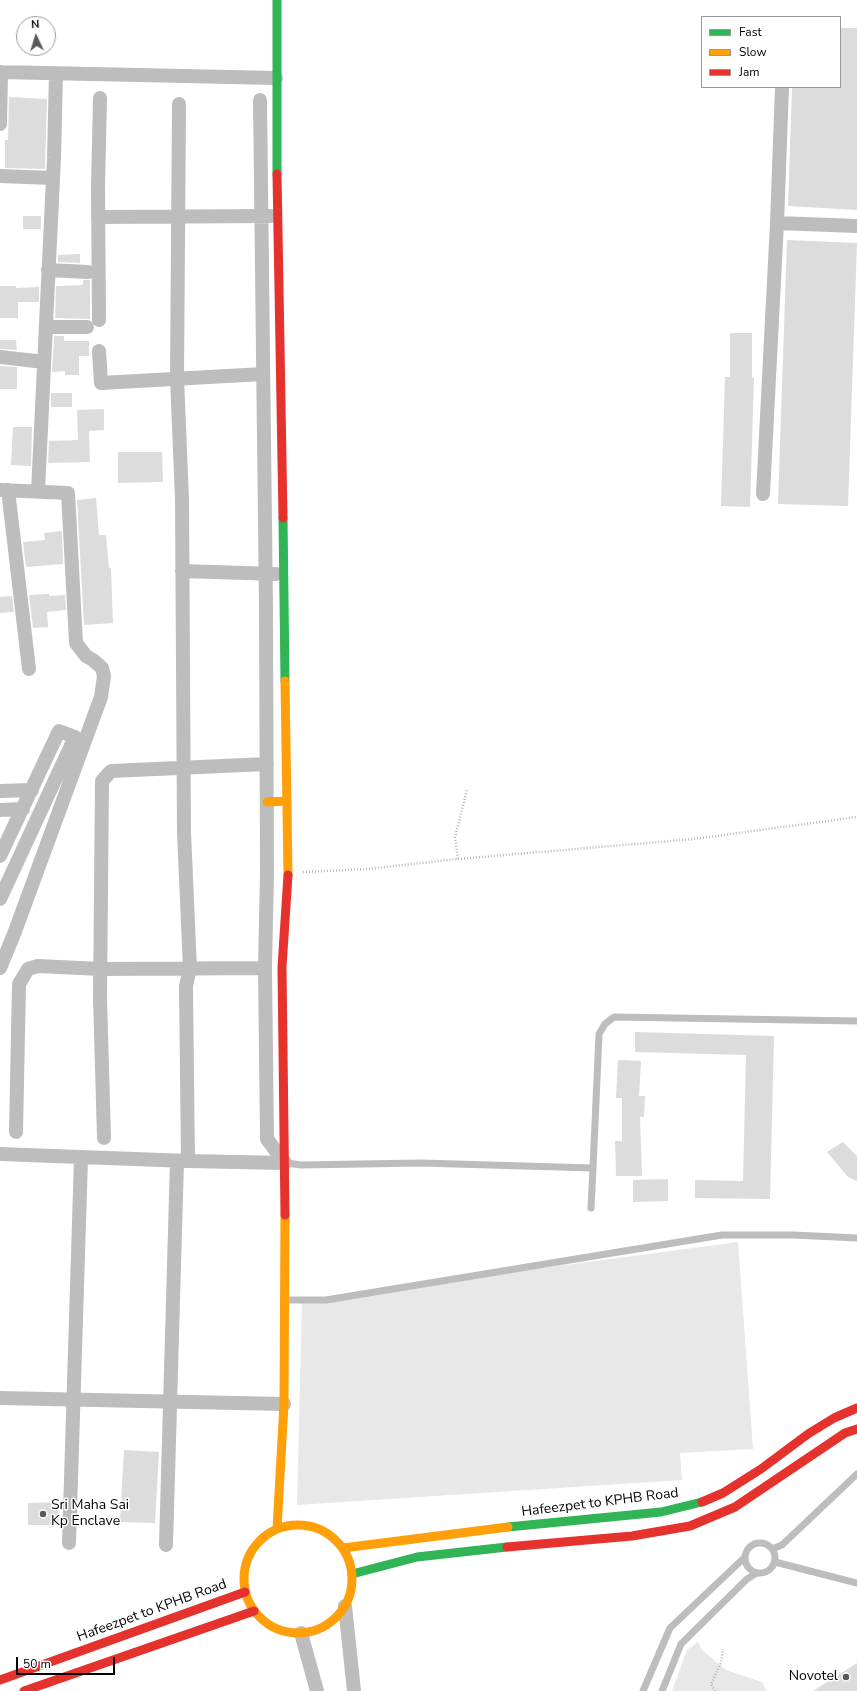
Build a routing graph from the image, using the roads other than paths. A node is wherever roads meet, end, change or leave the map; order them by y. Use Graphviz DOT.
graph roads {
  1 [pos="277,0"];
  2 [pos="0,72"];
  3 [pos="56,74"];
  4 [pos="276,78"];
  5 [pos="782,88"];
  6 [pos="100,98"];
  7 [pos="260,100"];
  8 [pos="179,104"];
  9 [pos="0,124"];
  10 [pos="0,176"];
  11 [pos="53,178"];
  12 [pos="178,216"];
  13 [pos="262,216"];
  14 [pos="279,216"];
  15 [pos="98,217"];
  16 [pos="777,223"];
  17 [pos="857,226"];
  18 [pos="48,270"];
  19 [pos="88,272"];
  20 [pos="99,320"];
  21 [pos="46,327"];
  22 [pos="86,327"];
  23 [pos="99,351"];
  24 [pos="0,357"];
  25 [pos="44,362"];
  26 [pos="263,374"];
  27 [pos="177,378"];
  28 [pos="4,490"];
  29 [pos="38,492"];
  30 [pos="763,494"];
  31 [pos="182,571"];
  32 [pos="266,574"];
  33 [pos="284,574"];
  34 [pos="29,669"];
  35 [pos="267,764"];
  36 [pos="184,768"];
  37 [pos="32,790"];
  38 [pos="0,791"];
  39 [pos="287,801"];
  40 [pos="267,802"];
  41 [pos="23,809"];
  42 [pos="0,810"];
  43 [pos="0,856"];
  44 [pos="0,899"];
  45 [pos="0,968"];
  46 [pos="265,968"];
  47 [pos="101,969"];
  48 [pos="190,969"];
  49 [pos="857,1021"];
  50 [pos="16,1132"];
  51 [pos="104,1138"];
  52 [pos="0,1154"];
  53 [pos="81,1158"];
  54 [pos="182,1161"];
  55 [pos="284,1163"];
  56 [pos="593,1168"];
  57 [pos="591,1208"];
  58 [pos="857,1238"];
  59 [pos="284,1300"];
  60 [pos="0,1398"];
  61 [pos="75,1400"];
  62 [pos="170,1402"];
  63 [pos="284,1404"];
  64 [pos="857,1408"];
  65 [pos="857,1428"];
  66 [pos="857,1474"];
  67 [pos="277,1529"];
  68 [pos="69,1543"];
  69 [pos="166,1545"];
  70 [pos="343,1548"];
  71 [pos="772,1549"];
  72 [pos="745,1557"];
  73 [pos="775,1562"];
  74 [pos="757,1573"];
  75 [pos="352,1574"];
  76 [pos="857,1583"];
  77 [pos="245,1592"];
  78 [pos="345,1606"];
  79 [pos="254,1611"];
  80 [pos="301,1633"];
  81 [pos="0,1680"];
  82 [pos="24,1691"];
  83 [pos="317,1691"];
  84 [pos="354,1691"];
  85 [pos="642,1691"];
  86 [pos="662,1691"];
  1 -- 4 [label="main road"];
  2 -- 3 [label="street"];
  2 -- 9 [label="street"];
  3 -- 4 [label="street"];
  3 -- 11 [label="street"];
  4 -- 14 [label="main road"];
  5 -- 16 [label="street"];
  6 -- 15 [label="street"];
  7 -- 13 [label="street"];
  8 -- 12 [label="street"];
  10 -- 11 [label="street"];
  11 -- 18 [label="street"];
  12 -- 13 [label="street"];
  12 -- 15 [label="street"];
  12 -- 27 [label="street"];
  13 -- 14 [label="street"];
  13 -- 26 [label="street"];
  14 -- 33 [label="main road"];
  15 -- 20 [label="street"];
  16 -- 17 [label="street"];
  16 -- 30 [label="street"];
  18 -- 19 [label="street"];
  18 -- 21 [label="street"];
  21 -- 22 [label="street"];
  21 -- 25 [label="street"];
  23 -- 27 [label="street"];
  24 -- 25 [label="street"];
  25 -- 29 [label="street"];
  26 -- 27 [label="street"];
  26 -- 32 [label="street"];
  27 -- 31 [label="street"];
  28 -- 29 [label="street"];
  28 -- 34 [label="street"];
  29 -- 45 [label="street"];
  31 -- 32 [label="street"];
  31 -- 36 [label="street"];
  32 -- 33 [label="street"];
  32 -- 35 [label="street"];
  33 -- 39 [label="main road"];
  35 -- 36 [label="street"];
  35 -- 40 [label="street"];
  36 -- 47 [label="street"];
  36 -- 48 [label="street"];
  37 -- 38 [label="street"];
  37 -- 41 [label="street"];
  37 -- 44 [label="street"];
  39 -- 40 [label="main road"];
  39 -- 55 [label="main road"];
  40 -- 46 [label="street"];
  41 -- 42 [label="street"];
  41 -- 43 [label="street"];
  46 -- 48 [label="street"];
  46 -- 55 [label="street"];
  47 -- 48 [label="street"];
  47 -- 50 [label="street"];
  47 -- 51 [label="street"];
  48 -- 54 [label="street"];
  49 -- 56 [label="lane"];
  52 -- 53 [label="street"];
  53 -- 54 [label="street"];
  53 -- 61 [label="street"];
  54 -- 55 [label="street"];
  54 -- 62 [label="street"];
  55 -- 56 [label="lane"];
  55 -- 59 [label="main road"];
  56 -- 57 [label="lane"];
  58 -- 59 [label="lane"];
  59 -- 63 [label="main road"];
  60 -- 61 [label="street"];
  61 -- 62 [label="street"];
  61 -- 68 [label="street"];
  62 -- 63 [label="street"];
  62 -- 69 [label="street"];
  63 -- 67 [label="main road"];
  64 -- 70 [label="main road, Hafeezpet to KPHB Road"];
  65 -- 75 [label="main road"];
  66 -- 71 [label="lane"];
  67 -- 70 [label="main road, Hafeezpet to KPHB Road"];
  67 -- 77 [label="main road, Hafeezpet to KPHB Road"];
  70 -- 75 [label="main road, Hafeezpet to KPHB Road"];
  71 -- 72 [label="lane"];
  71 -- 73 [label="lane"];
  72 -- 74 [label="lane"];
  72 -- 85 [label="lane"];
  73 -- 74 [label="lane"];
  73 -- 76 [label="lane"];
  74 -- 86 [label="lane"];
  75 -- 78 [label="main road, Hafeezpet to KPHB Road"];
  77 -- 79 [label="main road, Hafeezpet to KPHB Road"];
  77 -- 81 [label="main road, Hafeezpet to KPHB Road"];
  78 -- 80 [label="main road, Hafeezpet to KPHB Road"];
  78 -- 84 [label="street"];
  79 -- 80 [label="main road, Hafeezpet to KPHB Road"];
  79 -- 82 [label="main road"];
  80 -- 83 [label="street"];
}
